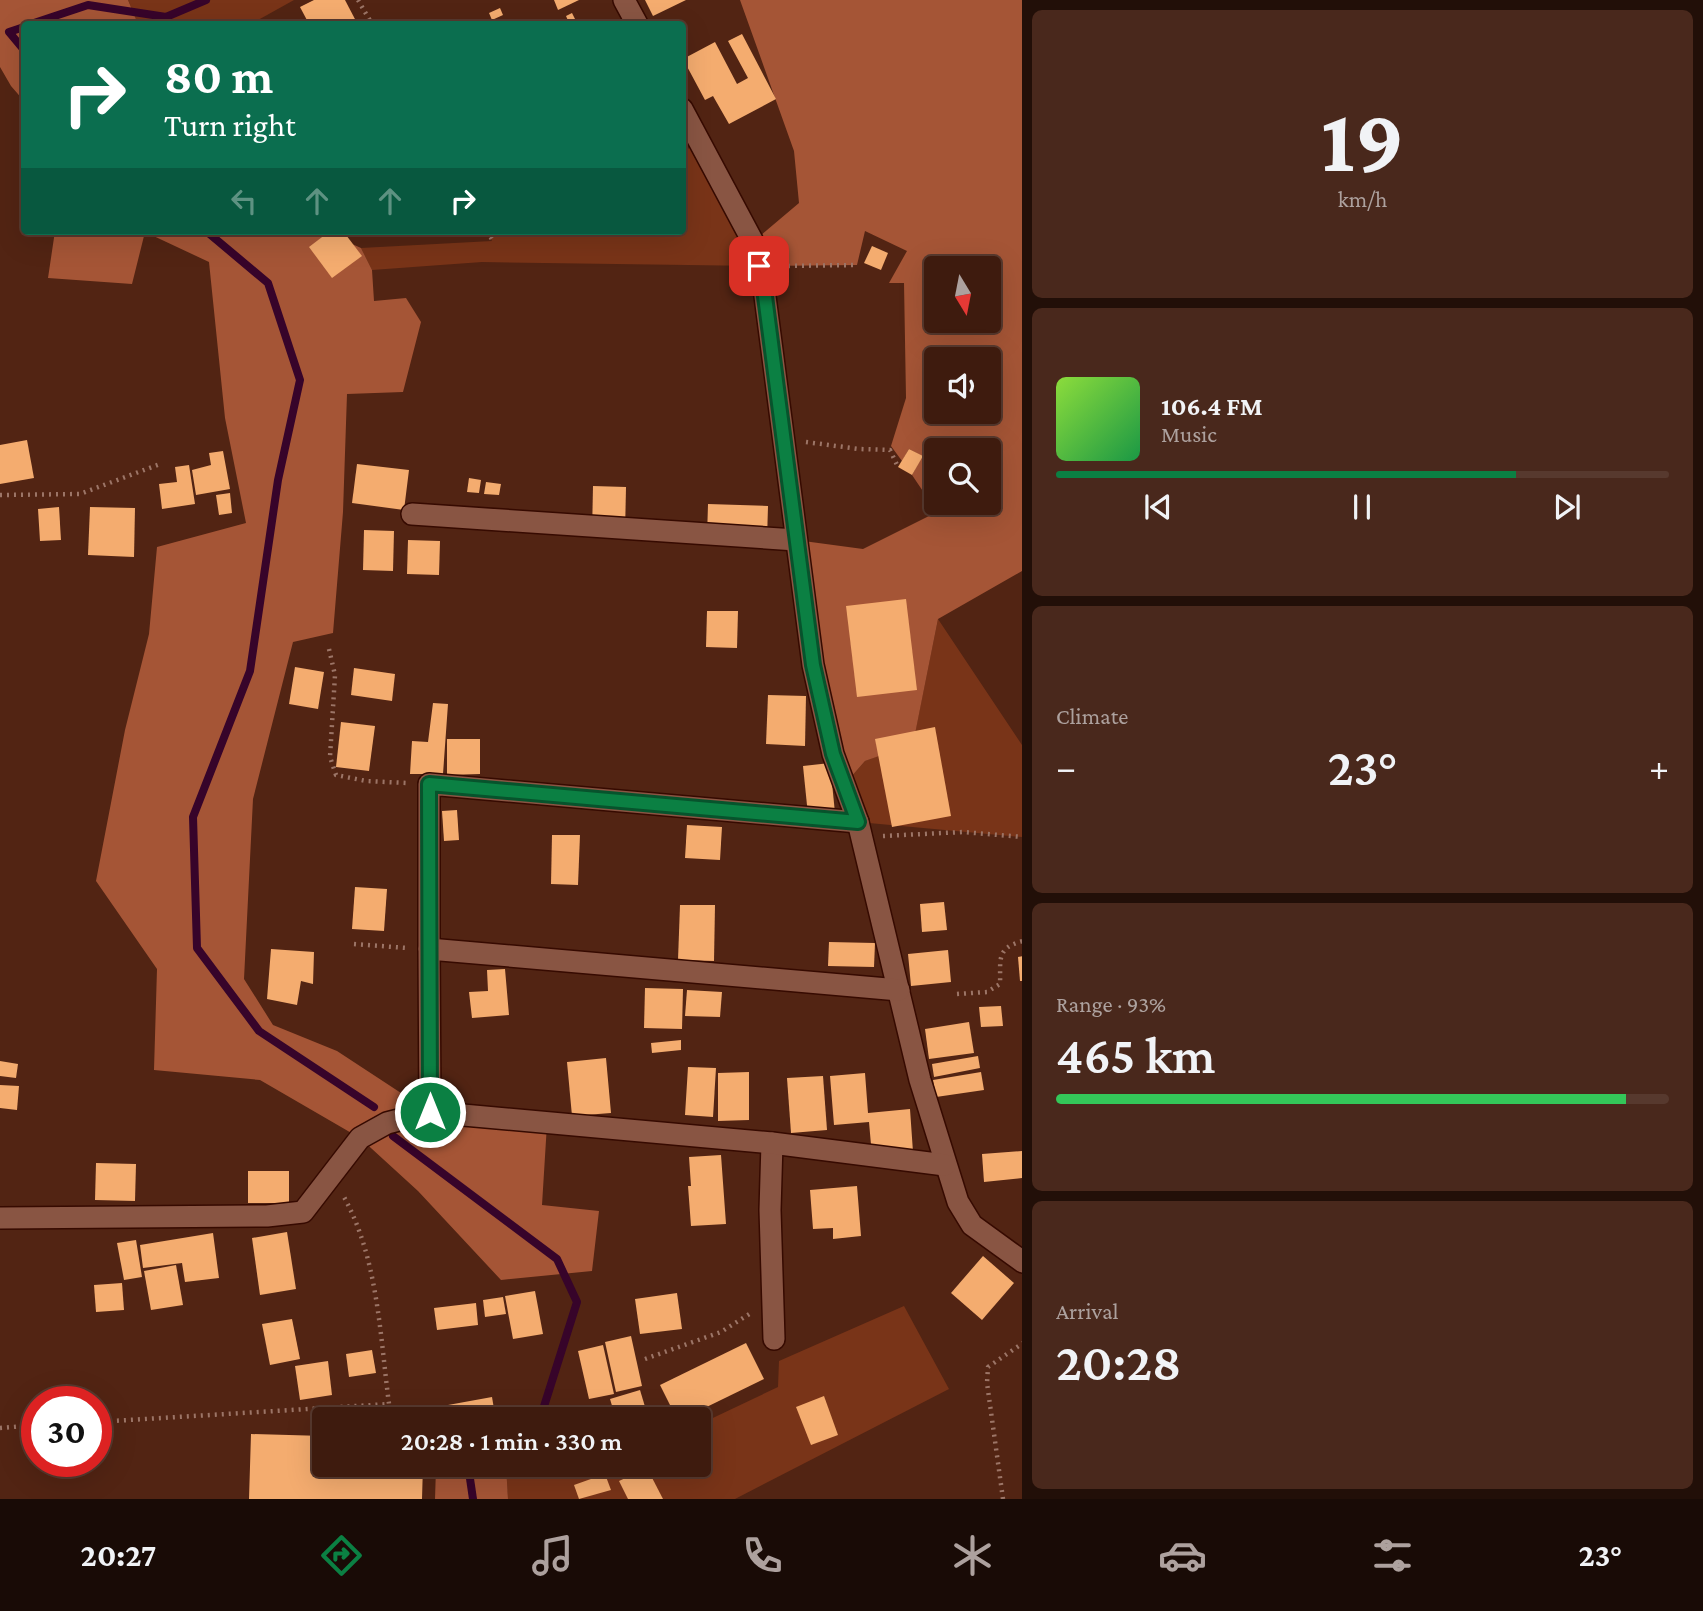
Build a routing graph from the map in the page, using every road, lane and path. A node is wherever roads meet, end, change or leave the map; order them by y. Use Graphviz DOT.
graph roads {
  1 [pos="358,0"];
  2 [pos="624,0"];
  3 [pos="370,21"];
  4 [pos="635,21"];
  5 [pos="686,117"];
  6 [pos="489,235"];
  7 [pos="493,241"];
  8 [pos="857,265"];
  9 [pos="759,266"];
  10 [pos="784,449"];
  11 [pos="160,464"];
  12 [pos="898,467"];
  13 [pos="0,495"];
  14 [pos="412,514"];
  15 [pos="796,540"];
  16 [pos="329,649"];
  17 [pos="429,784"];
  18 [pos="860,829"];
  19 [pos="1022,837"];
  20 [pos="1022,942"];
  21 [pos="354,944"];
  22 [pos="429,949"];
  23 [pos="899,990"];
  24 [pos="957,994"];
  25 [pos="430,1112"];
  26 [pos="772,1143"];
  27 [pos="945,1165"];
  28 [pos="332,1175"];
  29 [pos="0,1218"];
  30 [pos="1022,1262"];
  31 [pos="772,1300"];
  32 [pos="774,1339"];
  33 [pos="1022,1343"];
  34 [pos="645,1359"];
  35 [pos="112,1421"];
  36 [pos="21,1426"];
  37 [pos="0,1427"];
  38 [pos="1003,1499"];
  1 -- 3 [label="path"];
  2 -- 4 [label="street"];
  5 -- 9 [label="street"];
  6 -- 7 [label="path"];
  8 -- 9 [label="path"];
  9 -- 10 [label="street"];
  10 -- 12 [label="path"];
  10 -- 15 [label="street"];
  11 -- 13 [label="path"];
  14 -- 15 [label="street"];
  15 -- 18 [label="street"];
  16 -- 17 [label="path"];
  17 -- 18 [label="street"];
  17 -- 22 [label="street"];
  18 -- 19 [label="path"];
  18 -- 23 [label="street"];
  20 -- 24 [label="path"];
  21 -- 22 [label="path"];
  22 -- 23 [label="street"];
  22 -- 25 [label="street"];
  23 -- 27 [label="street"];
  25 -- 26 [label="street"];
  25 -- 28 [label="street"];
  26 -- 27 [label="street"];
  26 -- 31 [label="street"];
  27 -- 30 [label="street"];
  28 -- 29 [label="street"];
  28 -- 35 [label="path"];
  31 -- 32 [label="street"];
  31 -- 34 [label="path"];
  33 -- 38 [label="path"];
  36 -- 37 [label="path"];
}
